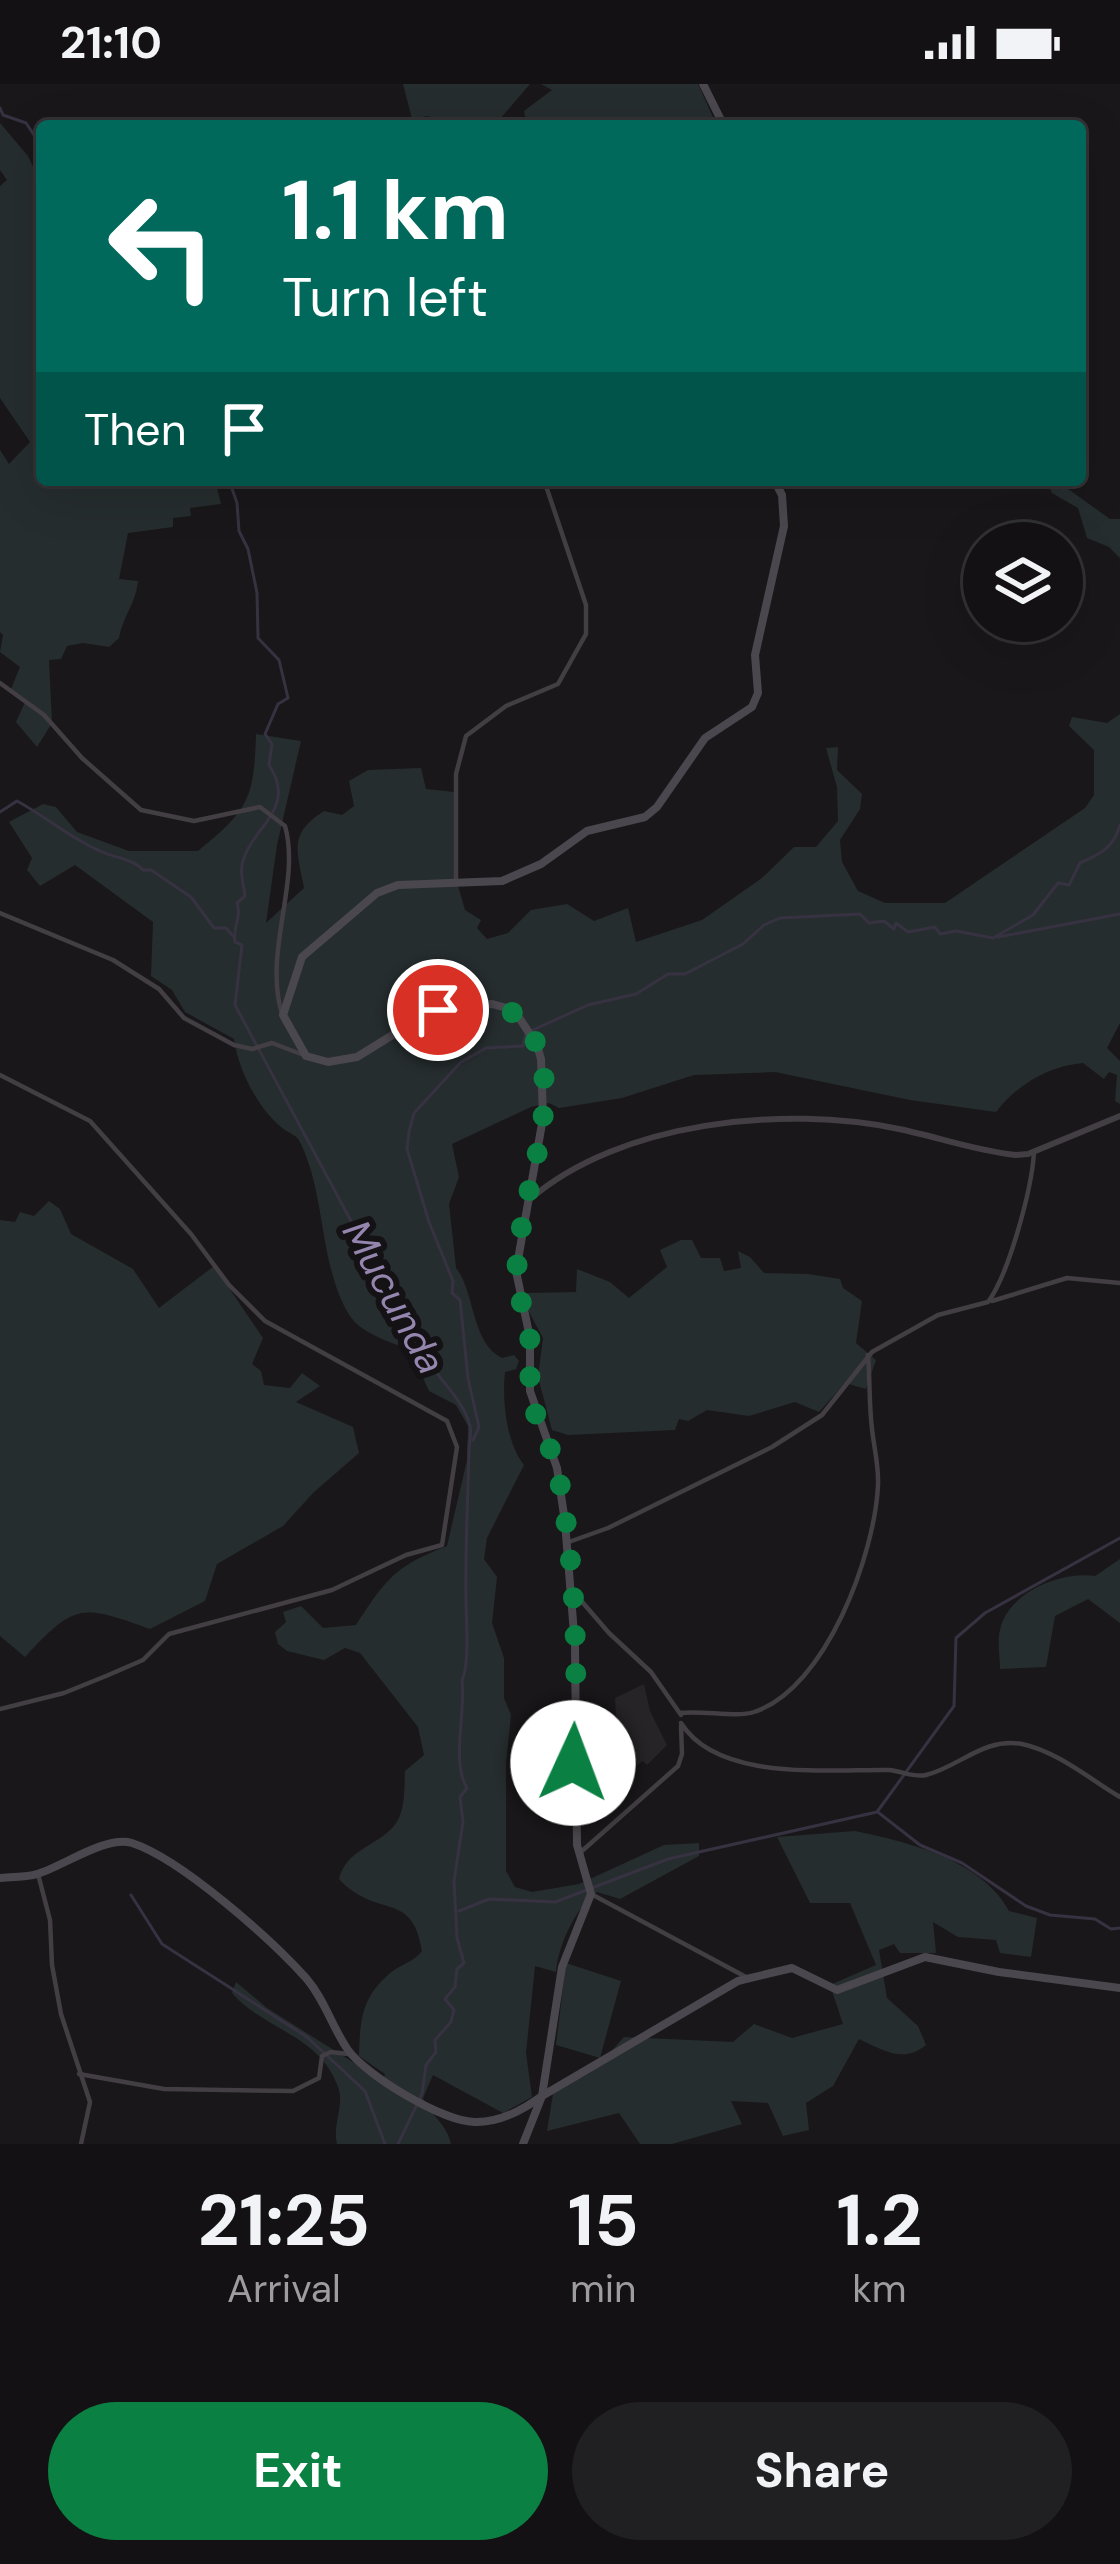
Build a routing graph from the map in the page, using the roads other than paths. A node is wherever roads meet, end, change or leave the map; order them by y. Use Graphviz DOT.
graph roads {
  1 [pos="703,84"];
  2 [pos="721,120"];
  3 [pos="546,486"];
  4 [pos="777,486"];
  5 [pos="0,683"];
  6 [pos="456,884"];
  7 [pos="0,913"];
  8 [pos="284,1019"];
  9 [pos="306,1056"];
  10 [pos="0,1075"];
  11 [pos="1120,1116"];
  12 [pos="1034,1151"];
  13 [pos="526,1202"];
  14 [pos="1120,1283"];
  15 [pos="988,1302"];
  16 [pos="868,1355"];
  17 [pos="566,1543"];
  18 [pos="571,1588"];
  19 [pos="0,1709"];
  20 [pos="680,1713"];
  21 [pos="681,1723"];
  22 [pos="1120,1797"];
  23 [pos="578,1854"];
  24 [pos="38,1874"];
  25 [pos="0,1878"];
  26 [pos="591,1894"];
  27 [pos="746,1977"];
  28 [pos="1120,1988"];
  29 [pos="352,2055"];
  30 [pos="79,2074"];
  31 [pos="542,2096"];
  32 [pos="81,2144"];
  33 [pos="523,2144"];
  1 -- 2 [label="main road"];
  3 -- 6 [label="street"];
  4 -- 6 [label="main road"];
  5 -- 8 [label="street"];
  6 -- 8 [label="main road"];
  7 -- 9 [label="street"];
  8 -- 9 [label="main road"];
  9 -- 13 [label="main road"];
  10 -- 19 [label="street"];
  11 -- 12 [label="street"];
  12 -- 13 [label="street"];
  12 -- 15 [label="street"];
  13 -- 17 [label="main road"];
  14 -- 15 [label="street"];
  15 -- 16 [label="street"];
  16 -- 17 [label="street"];
  16 -- 20 [label="street"];
  17 -- 18 [label="main road"];
  18 -- 20 [label="street"];
  18 -- 23 [label="main road"];
  20 -- 21 [label="street"];
  21 -- 22 [label="street"];
  21 -- 23 [label="street"];
  23 -- 26 [label="main road"];
  24 -- 25 [label="main road"];
  24 -- 29 [label="main road"];
  24 -- 30 [label="street"];
  26 -- 27 [label="street"];
  26 -- 31 [label="main road"];
  27 -- 28 [label="main road"];
  27 -- 31 [label="main road"];
  29 -- 30 [label="street"];
  29 -- 31 [label="main road"];
  30 -- 32 [label="street"];
  31 -- 33 [label="main road"];
}
